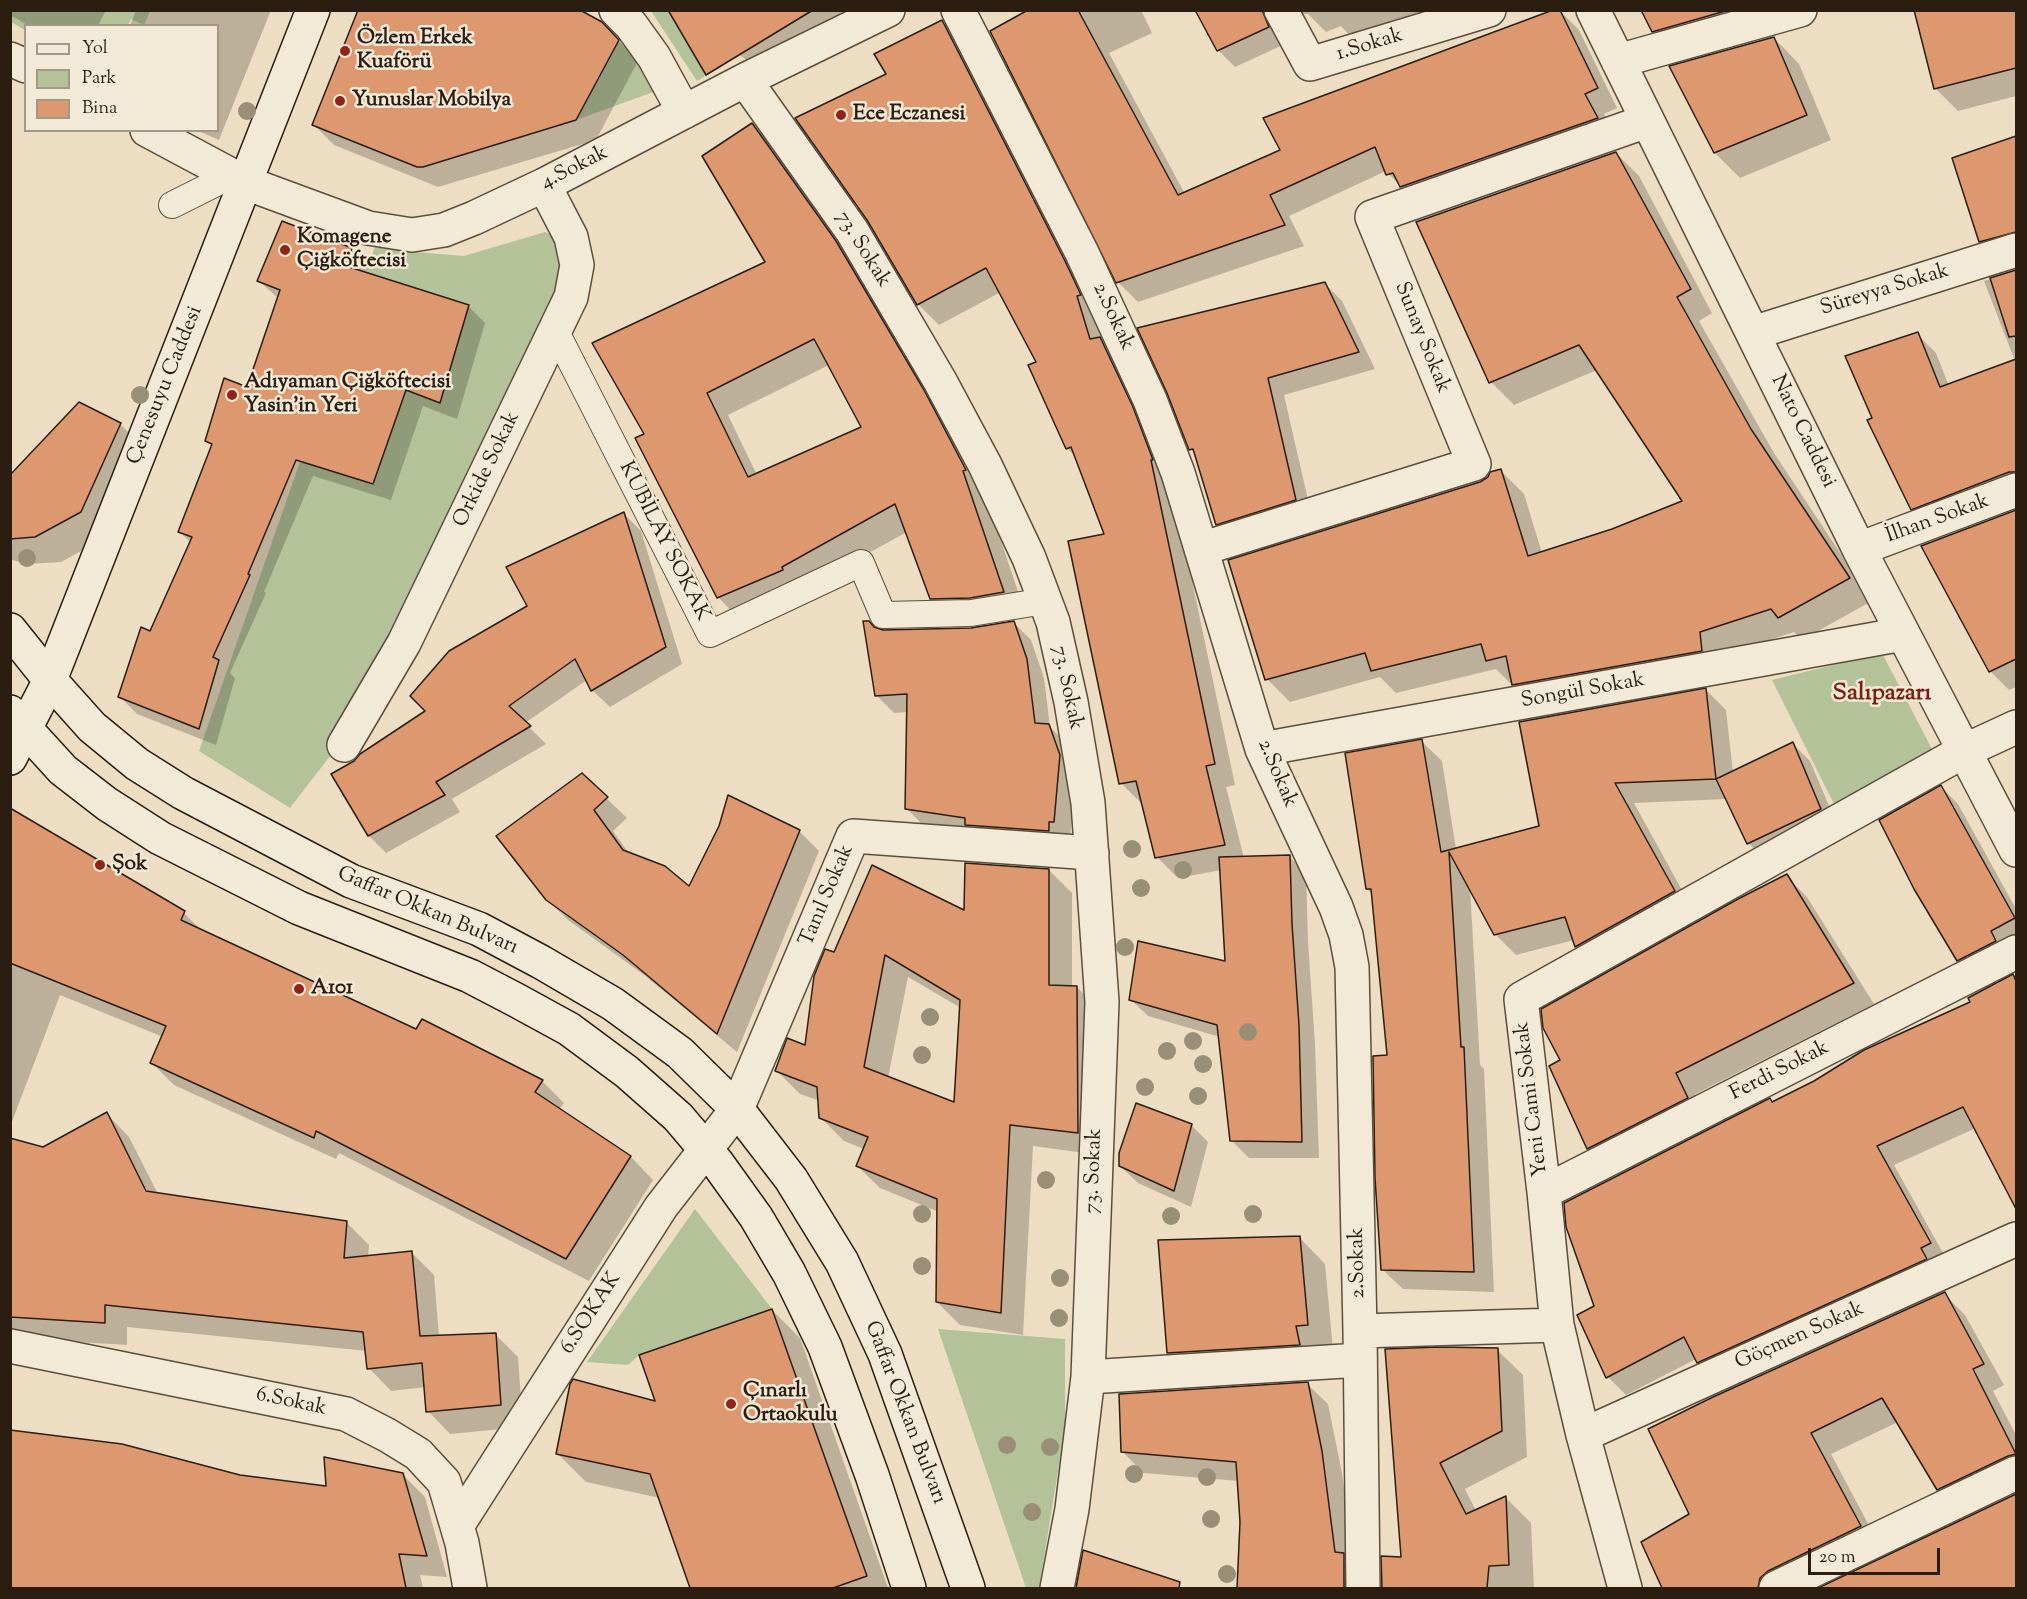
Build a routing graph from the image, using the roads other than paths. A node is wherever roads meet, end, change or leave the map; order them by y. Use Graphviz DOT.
graph roads {
  1 [pos="313,10"];
  2 [pos="616,10"];
  3 [pos="888,10"];
  4 [pos="958,10"];
  5 [pos="1281,10"];
  6 [pos="1489,10"];
  7 [pos="1593,10"];
  8 [pos="1800,10"];
  9 [pos="10,59"];
  10 [pos="1618,62"];
  11 [pos="24,65"];
  12 [pos="745,80"];
  13 [pos="684,112"];
  14 [pos="1647,121"];
  15 [pos="151,132"];
  16 [pos="239,179"];
  17 [pos="544,185"];
  18 [pos="172,205"];
  19 [pos="2016,250"];
  20 [pos="555,330"];
  21 [pos="1753,333"];
  22 [pos="2016,490"];
  23 [pos="1201,549"];
  24 [pos="1859,549"];
  25 [pos="1045,601"];
  26 [pos="10,630"];
  27 [pos="1903,634"];
  28 [pos="50,680"];
  29 [pos="18,721"];
  30 [pos="2016,727"];
  31 [pos="344,745"];
  32 [pos="1262,749"];
  33 [pos="1964,751"];
  34 [pos="10,758"];
  35 [pos="2016,850"];
  36 [pos="1092,853"];
  37 [pos="2016,952"];
  38 [pos="737,1109"];
  39 [pos="705,1149"];
  40 [pos="1544,1192"];
  41 [pos="2016,1239"];
  42 [pos="1557,1325"];
  43 [pos="10,1346"];
  44 [pos="1360,1346"];
  45 [pos="1088,1377"];
  46 [pos="1582,1436"];
  47 [pos="2016,1473"];
  48 [pos="457,1526"];
  49 [pos="470,1588"];
  50 [pos="909,1588"];
  51 [pos="968,1588"];
  52 [pos="1056,1588"];
  53 [pos="1363,1588"];
  54 [pos="1624,1588"];
  55 [pos="1776,1588"];
  1 -- 16 [label="street, Çenesuyu Caddesi"];
  2 -- 13 [label="street"];
  3 -- 12 [label="street, 4.Sokak"];
  4 -- 23 [label="street, 2.Sokak"];
  5 -- 6 [label="street, 1.Sokak"];
  7 -- 10 [label="street, Nato Caddesi"];
  8 -- 10 [label="street"];
  9 -- 11 [label="street"];
  10 -- 14 [label="street, Nato Caddesi"];
  12 -- 13 [label="street, 4.Sokak"];
  12 -- 25 [label="street, 73. Sokak"];
  13 -- 17 [label="street, 4.Sokak"];
  14 -- 21 [label="street, Nato Caddesi"];
  14 -- 23 [label="street, Sunay Sokak"];
  15 -- 16 [label="street, 4.Sokak"];
  16 -- 17 [label="street, 4.Sokak"];
  16 -- 18 [label="lane"];
  16 -- 28 [label="street, Çenesuyu Caddesi"];
  17 -- 20 [label="street, Orkide Sokak"];
  19 -- 21 [label="street, Süreyya Sokak"];
  20 -- 25 [label="lane, KUBİLAY SOKAK"];
  20 -- 31 [label="street, Orkide Sokak"];
  21 -- 24 [label="street, Nato Caddesi"];
  22 -- 24 [label="street, İlhan Sokak"];
  23 -- 32 [label="street, 2.Sokak"];
  24 -- 27 [label="street, Nato Caddesi"];
  25 -- 36 [label="street, 73. Sokak"];
  26 -- 28 [label="street, Gaffar Okkan Bulvarı"];
  27 -- 32 [label="street, Songül Sokak"];
  27 -- 33 [label="street, Nato Caddesi"];
  28 -- 29 [label="street, Çenesuyu Caddesi"];
  28 -- 38 [label="street, Gaffar Okkan Bulvarı"];
  29 -- 34 [label="street, Çenesuyu Caddesi"];
  29 -- 39 [label="street, Gaffar Okkan Bulvarı"];
  30 -- 33 [label="street"];
  32 -- 44 [label="street, 2.Sokak"];
  33 -- 35 [label="street, Nato Caddesi"];
  33 -- 40 [label="street, Yeni Cami Sokak"];
  36 -- 38 [label="street, Tanıl Sokak"];
  36 -- 45 [label="street, 73. Sokak"];
  37 -- 40 [label="street, Ferdi Sokak"];
  38 -- 39 [label="street, 6.SOKAK"];
  38 -- 51 [label="street, Gaffar Okkan Bulvarı"];
  39 -- 48 [label="street, 6.SOKAK"];
  39 -- 50 [label="street, Gaffar Okkan Bulvarı"];
  40 -- 42 [label="street, Yeni Cami Sokak"];
  41 -- 46 [label="street, Göçmen Sokak"];
  42 -- 44 [label="street"];
  42 -- 46 [label="street, Yeni Cami Sokak"];
  43 -- 48 [label="street, 6.Sokak"];
  44 -- 45 [label="street"];
  44 -- 53 [label="street, 2.Sokak"];
  45 -- 52 [label="street, 73. Sokak"];
  46 -- 54 [label="street, Yeni Cami Sokak"];
  47 -- 55 [label="street"];
  48 -- 49 [label="street, 6.Sokak"];
}
